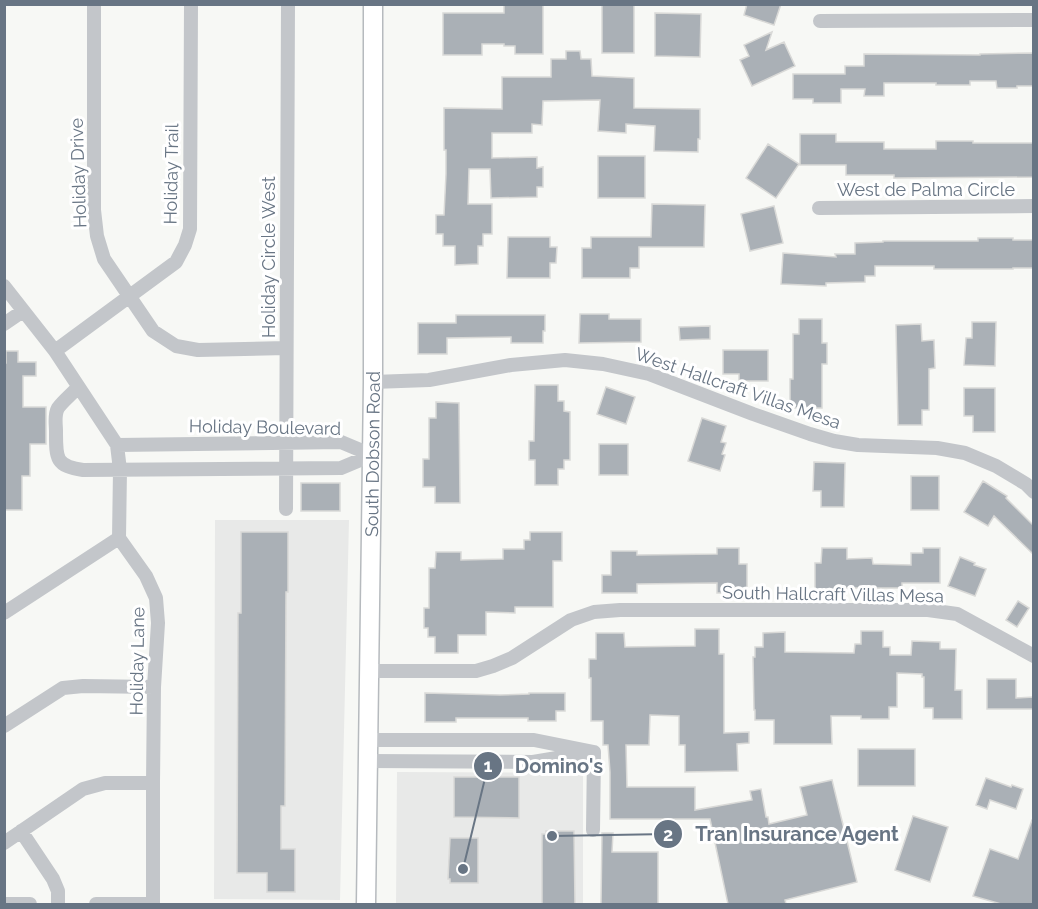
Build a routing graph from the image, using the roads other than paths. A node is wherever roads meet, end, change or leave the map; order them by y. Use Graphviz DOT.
graph roads {
  1 [pos="94,4"];
  2 [pos="191,4"];
  3 [pos="288,4"];
  4 [pos="373,4"];
  5 [pos="1034,20"];
  6 [pos="820,21"];
  7 [pos="1034,206"];
  8 [pos="819,207"];
  9 [pos="4,286"];
  10 [pos="129,298"];
  11 [pos="23,311"];
  12 [pos="4,324"];
  13 [pos="286,348"];
  14 [pos="55,351"];
  15 [pos="373,382"];
  16 [pos="78,387"];
  17 [pos="286,443"];
  18 [pos="117,445"];
  19 [pos="372,455"];
  20 [pos="120,470"];
  21 [pos="286,470"];
  22 [pos="1034,492"];
  23 [pos="286,509"];
  24 [pos="119,538"];
  25 [pos="4,613"];
  26 [pos="1034,656"];
  27 [pos="368,671"];
  28 [pos="154,687"];
  29 [pos="4,726"];
  30 [pos="368,740"];
  31 [pos="479,740"];
  32 [pos="594,752"];
  33 [pos="368,761"];
  34 [pos="479,762"];
  35 [pos="153,783"];
  36 [pos="593,830"];
  37 [pos="21,831"];
  38 [pos="4,843"];
  39 [pos="153,903"];
  40 [pos="4,904"];
  41 [pos="30,904"];
  42 [pos="58,904"];
  43 [pos="96,904"];
  44 [pos="366,904"];
  1 -- 10 [label="street, Holiday Drive"];
  2 -- 10 [label="street, Holiday Trail"];
  3 -- 13 [label="street, Holiday Circle West"];
  4 -- 15 [label="main road, South Dobson Road"];
  5 -- 6 [label="street"];
  7 -- 8 [label="street, West de Palma Circle"];
  9 -- 11 [label="street"];
  10 -- 13 [label="street, Holiday Drive"];
  10 -- 14 [label="street, Holiday Trail"];
  11 -- 12 [label="street"];
  11 -- 14 [label="street"];
  13 -- 17 [label="street, Holiday Circle West"];
  14 -- 16 [label="street"];
  15 -- 19 [label="main road, South Dobson Road"];
  15 -- 22 [label="street, West Hallcraft Villas Mesa"];
  16 -- 18 [label="street"];
  16 -- 20 [label="street, Holiday Boulevard"];
  17 -- 18 [label="street, Holiday Boulevard"];
  17 -- 19 [label="street, Holiday Boulevard"];
  17 -- 21 [label="street, Holiday Circle West"];
  18 -- 20 [label="street"];
  19 -- 21 [label="street, Holiday Boulevard"];
  19 -- 27 [label="main road, South Dobson Road"];
  20 -- 21 [label="street, Holiday Boulevard"];
  20 -- 24 [label="street"];
  21 -- 23 [label="street, Holiday Circle West"];
  24 -- 25 [label="street"];
  24 -- 28 [label="street, Holiday Lane"];
  26 -- 27 [label="street, South Hallcraft Villas Mesa"];
  27 -- 30 [label="main road, South Dobson Road"];
  28 -- 29 [label="street"];
  28 -- 35 [label="street, Holiday Lane"];
  30 -- 31 [label="street"];
  30 -- 33 [label="main road, South Dobson Road"];
  31 -- 32 [label="street"];
  31 -- 34 [label="street"];
  32 -- 34 [label="street"];
  32 -- 36 [label="street"];
  33 -- 34 [label="street"];
  33 -- 44 [label="main road, South Dobson Road"];
  35 -- 37 [label="street"];
  35 -- 39 [label="street, Holiday Lane"];
  37 -- 38 [label="street"];
  37 -- 42 [label="street"];
  39 -- 43 [label="street"];
  40 -- 41 [label="street"];
}
